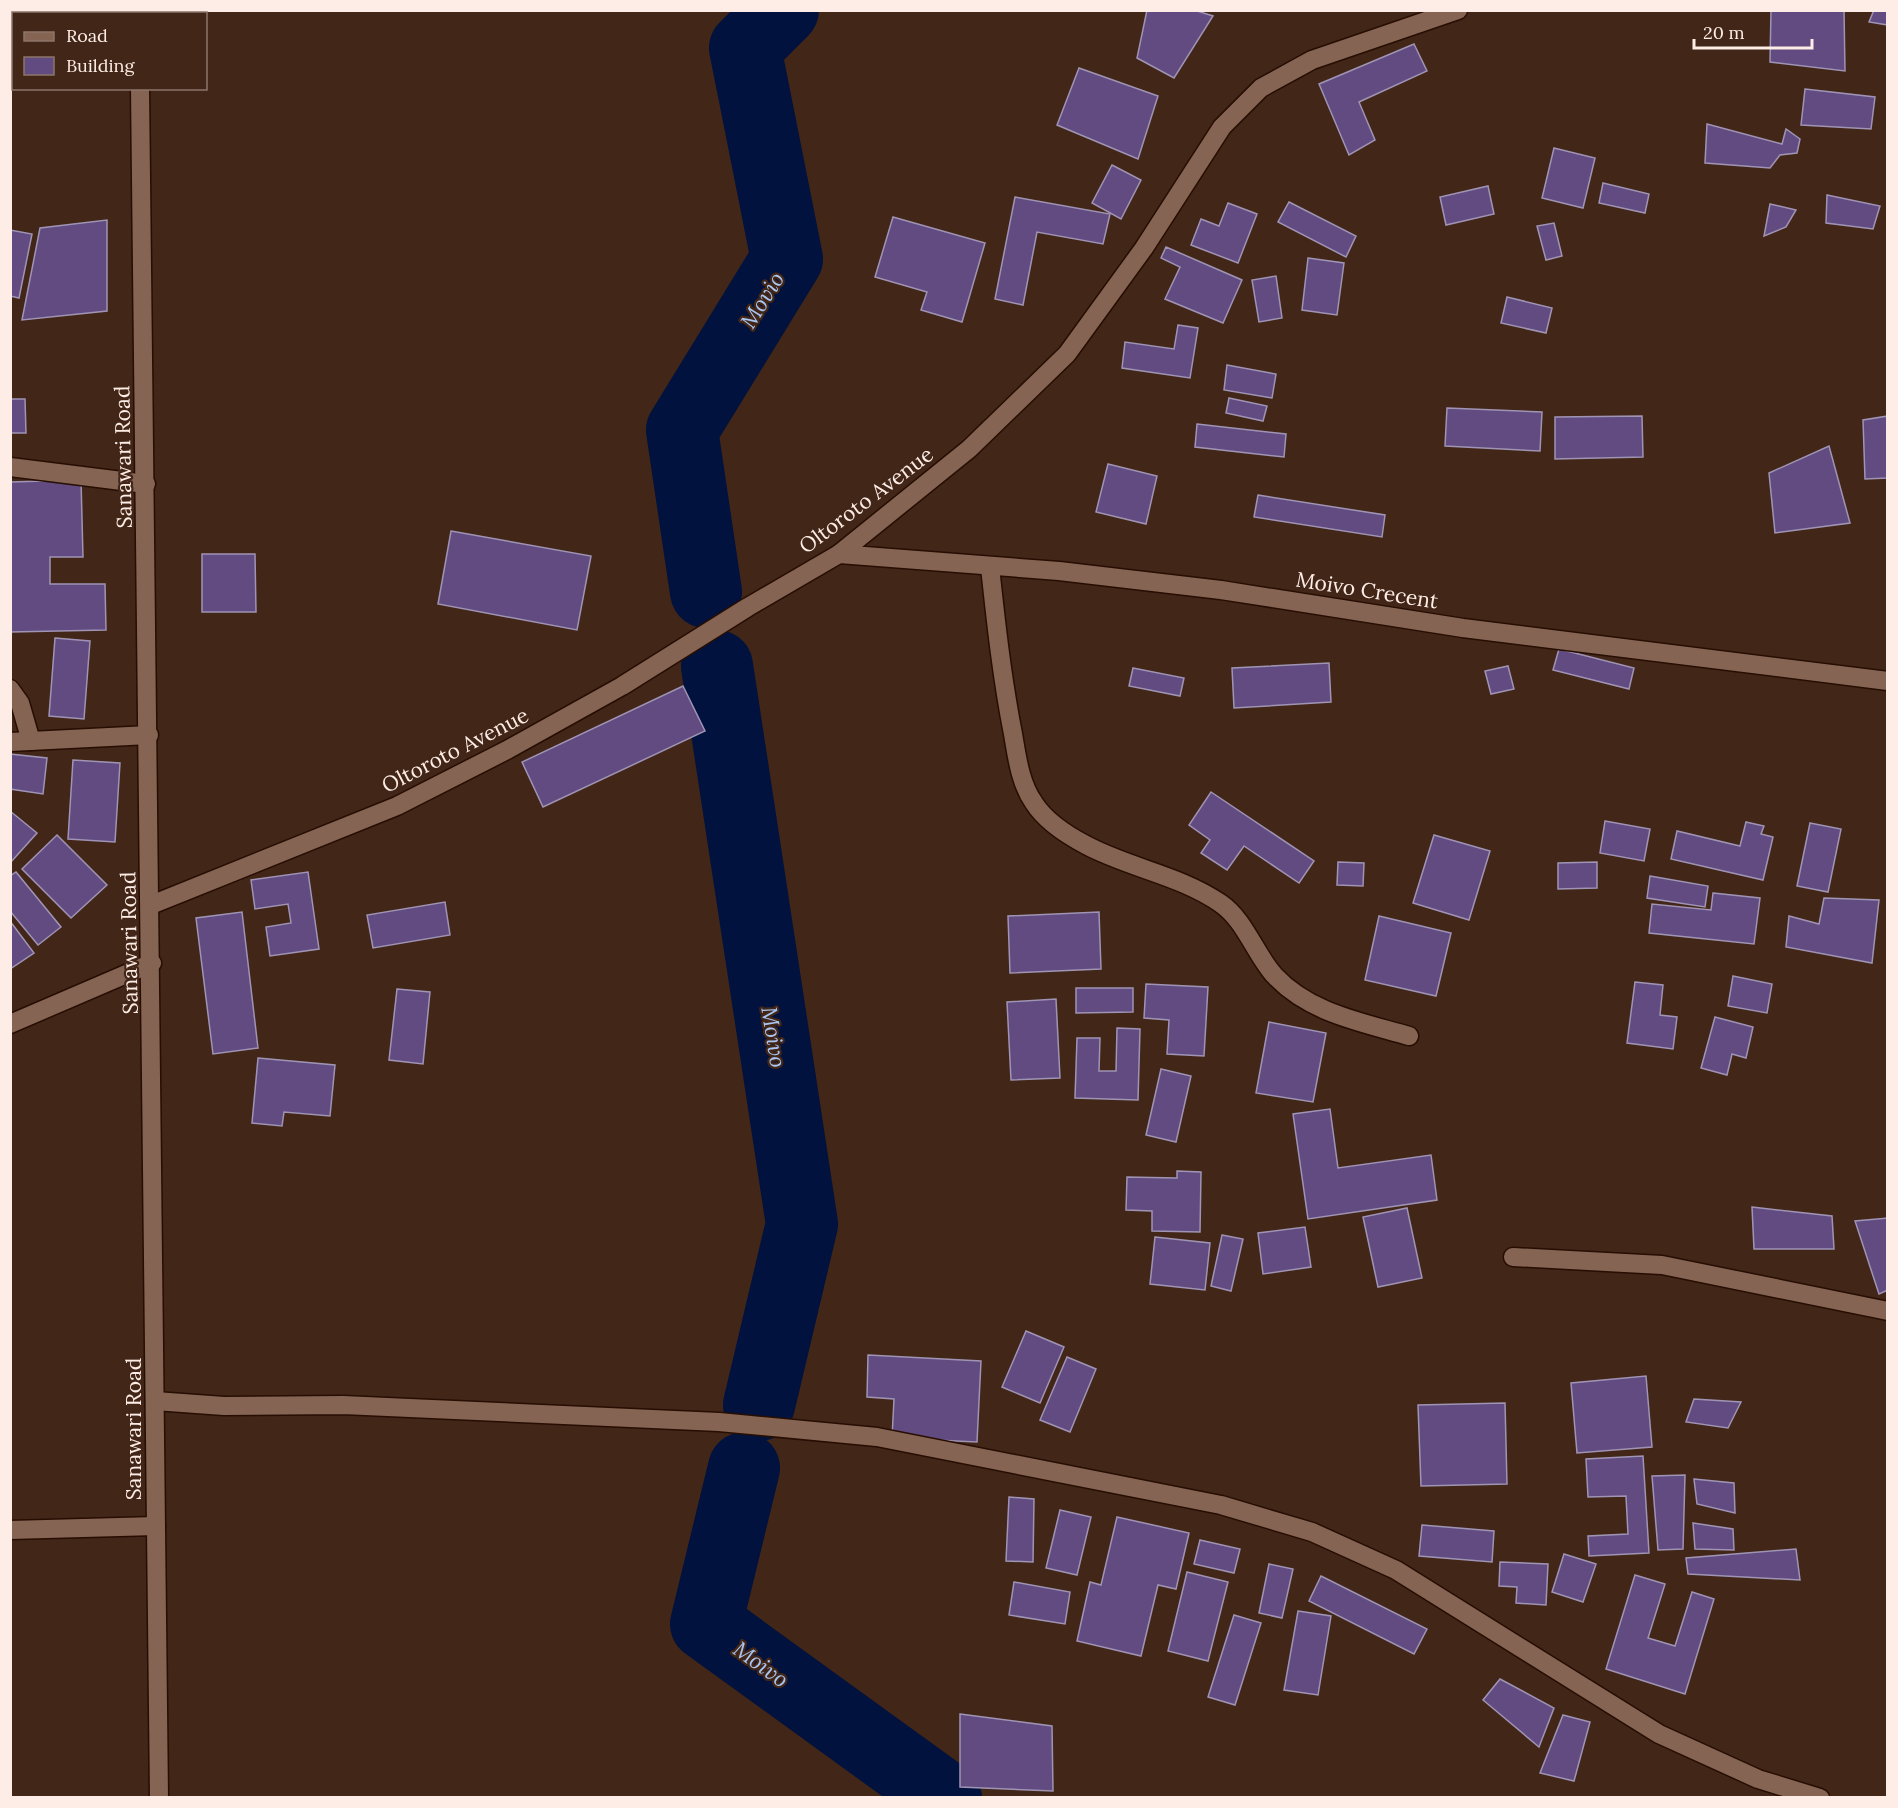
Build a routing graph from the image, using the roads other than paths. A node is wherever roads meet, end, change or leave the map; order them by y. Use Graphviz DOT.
graph roads {
  1 [pos="1458,10"];
  2 [pos="140,90"];
  3 [pos="10,466"];
  4 [pos="146,484"];
  5 [pos="838,554"];
  6 [pos="990,567"];
  7 [pos="1887,681"];
  8 [pos="10,689"];
  9 [pos="149,735"];
  10 [pos="32,741"];
  11 [pos="10,742"];
  12 [pos="151,905"];
  13 [pos="152,963"];
  14 [pos="10,1024"];
  15 [pos="1408,1036"];
  16 [pos="1513,1257"];
  17 [pos="1887,1311"];
  18 [pos="155,1401"];
  19 [pos="156,1526"];
  20 [pos="10,1530"];
  21 [pos="159,1797"];
  22 [pos="1820,1797"];
  1 -- 5 [label="street, Oltoroto Avenue"];
  2 -- 4 [label="street, Sanawari Road"];
  3 -- 4 [label="street"];
  4 -- 9 [label="street, Sanawari Road"];
  5 -- 6 [label="street, Moivo Crecent"];
  5 -- 12 [label="street, Oltoroto Avenue"];
  6 -- 7 [label="street, Moivo Crecent"];
  6 -- 15 [label="street"];
  8 -- 10 [label="street"];
  9 -- 10 [label="street"];
  9 -- 12 [label="street, Sanawari Road"];
  10 -- 11 [label="street"];
  12 -- 13 [label="street, Sanawari Road"];
  13 -- 14 [label="street"];
  13 -- 18 [label="street, Sanawari Road"];
  16 -- 17 [label="street"];
  18 -- 19 [label="street, Sanawari Road"];
  18 -- 22 [label="street"];
  19 -- 20 [label="street"];
  19 -- 21 [label="street, Sanawari Road"];
}
